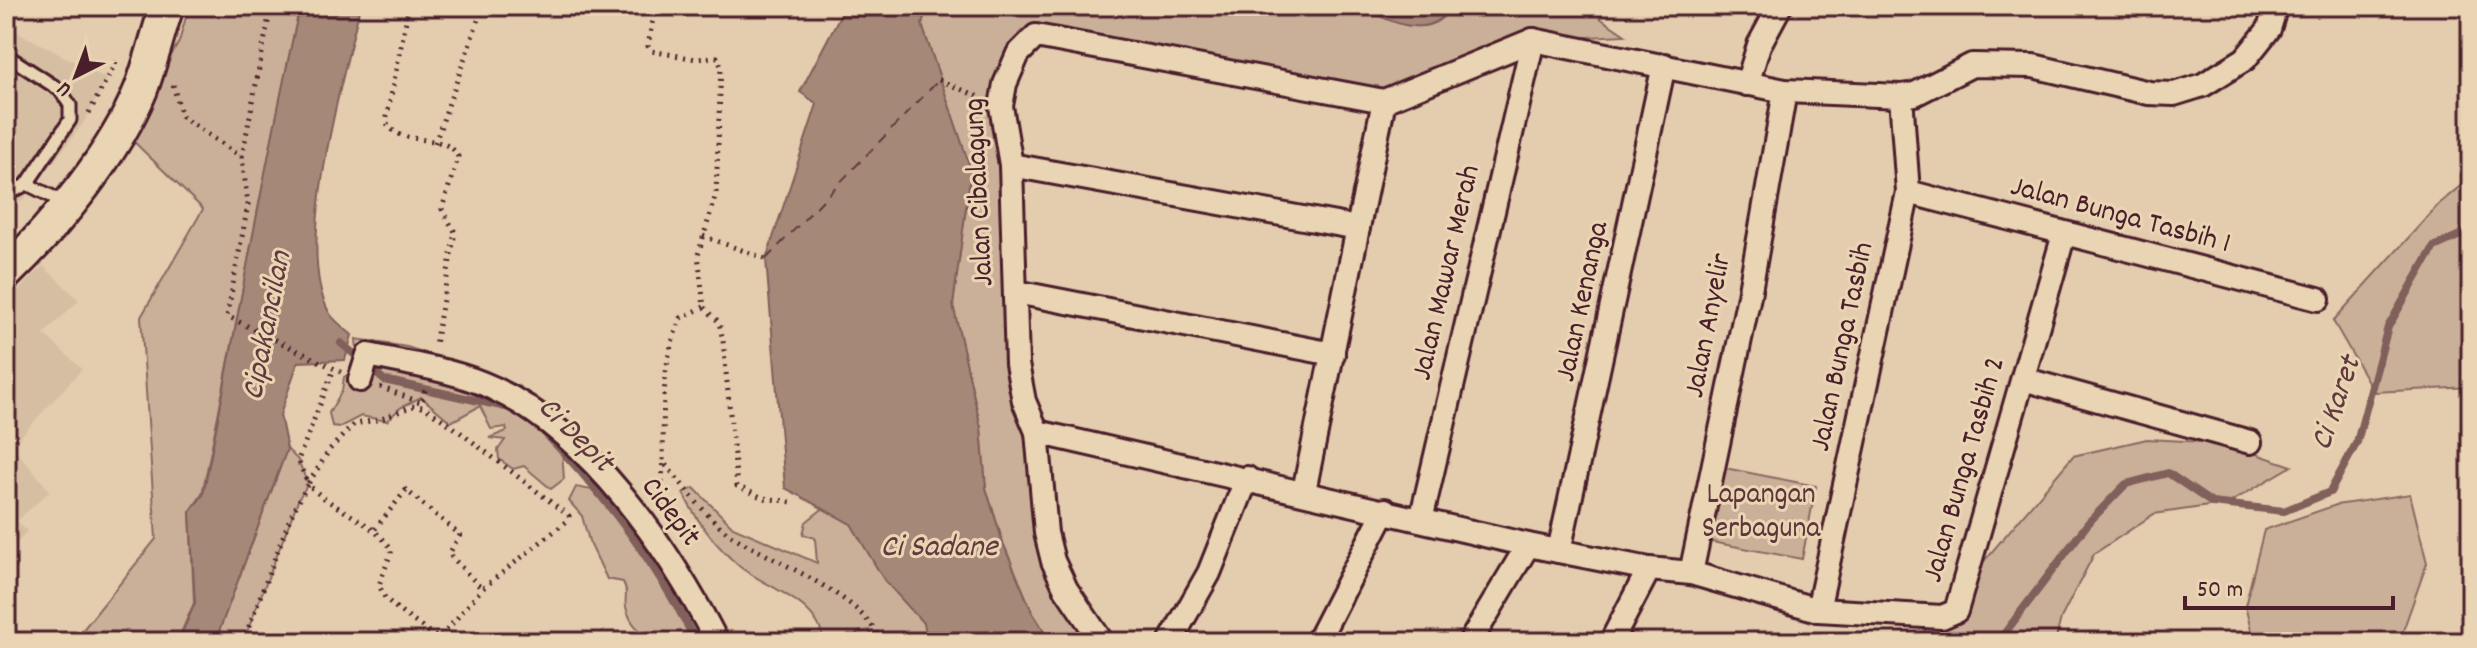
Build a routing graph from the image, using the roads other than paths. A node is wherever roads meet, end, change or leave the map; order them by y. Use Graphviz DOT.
graph roads {
  1 [pos="167,6"];
  2 [pos="1780,6"];
  3 [pos="2276,6"];
  4 [pos="1533,40"];
  5 [pos="6,55"];
  6 [pos="1664,65"];
  7 [pos="1747,84"];
  8 [pos="1785,91"];
  9 [pos="1901,96"];
  10 [pos="1384,101"];
  11 [pos="1011,165"];
  12 [pos="27,184"];
  13 [pos="1908,192"];
  14 [pos="6,195"];
  15 [pos="67,204"];
  16 [pos="1358,228"];
  17 [pos="2064,234"];
  18 [pos="6,273"];
  19 [pos="1016,292"];
  20 [pos="2318,299"];
  21 [pos="1333,354"];
  22 [pos="362,372"];
  23 [pos="2023,379"];
  24 [pos="1037,432"];
  25 [pos="2250,442"];
  26 [pos="1247,478"];
  27 [pos="1304,491"];
  28 [pos="1385,510"];
  29 [pos="1421,520"];
  30 [pos="1528,545"];
  31 [pos="1559,551"];
  32 [pos="1649,569"];
  33 [pos="1691,573"];
  34 [pos="1818,610"];
  35 [pos="717,642"];
  36 [pos="1102,642"];
  37 [pos="1170,642"];
  38 [pos="1317,642"];
  39 [pos="1470,642"];
  40 [pos="1611,642"];
  1 -- 15 [label="street"];
  2 -- 7 [label="street"];
  3 -- 9 [label="street"];
  4 -- 6 [label="street"];
  4 -- 10 [label="street"];
  4 -- 29 [label="street, Jalan Mawar Merah"];
  5 -- 12 [label="lane"];
  6 -- 7 [label="street"];
  6 -- 31 [label="street, Jalan Kenanga"];
  7 -- 8 [label="street"];
  8 -- 9 [label="street"];
  8 -- 33 [label="street, Jalan Anyelir"];
  9 -- 13 [label="street, Jalan Bunga Tasbih"];
  10 -- 11 [label="street, Jalan Cibalagung"];
  10 -- 16 [label="street"];
  11 -- 16 [label="street"];
  11 -- 19 [label="street, Jalan Cibalagung"];
  12 -- 14 [label="lane"];
  12 -- 15 [label="lane"];
  13 -- 17 [label="street, Jalan Bunga Tasbih 1"];
  13 -- 34 [label="street, Jalan Bunga Tasbih"];
  15 -- 18 [label="street"];
  16 -- 21 [label="street"];
  17 -- 20 [label="street, Jalan Bunga Tasbih 1"];
  17 -- 23 [label="street, Jalan Bunga Tasbih 2"];
  19 -- 21 [label="street"];
  19 -- 24 [label="street, Jalan Cibalagung"];
  21 -- 27 [label="street"];
  22 -- 35 [label="street, Cidepit"];
  23 -- 25 [label="street"];
  23 -- 34 [label="street, Jalan Bunga Tasbih 2"];
  24 -- 26 [label="street, Jalan Bunga Tasbih 2"];
  24 -- 36 [label="street, Jalan Cibalagung"];
  26 -- 27 [label="street, Jalan Bunga Tasbih 2"];
  26 -- 37 [label="street"];
  27 -- 28 [label="street, Jalan Bunga Tasbih 2"];
  28 -- 29 [label="street, Jalan Bunga Tasbih 2"];
  28 -- 38 [label="street"];
  29 -- 30 [label="street, Jalan Bunga Tasbih 2"];
  30 -- 31 [label="street, Jalan Bunga Tasbih 2"];
  30 -- 39 [label="street"];
  31 -- 32 [label="street, Jalan Bunga Tasbih 2"];
  32 -- 33 [label="street, Jalan Bunga Tasbih 2"];
  32 -- 40 [label="street"];
  33 -- 34 [label="street, Jalan Bunga Tasbih 2"];
}
